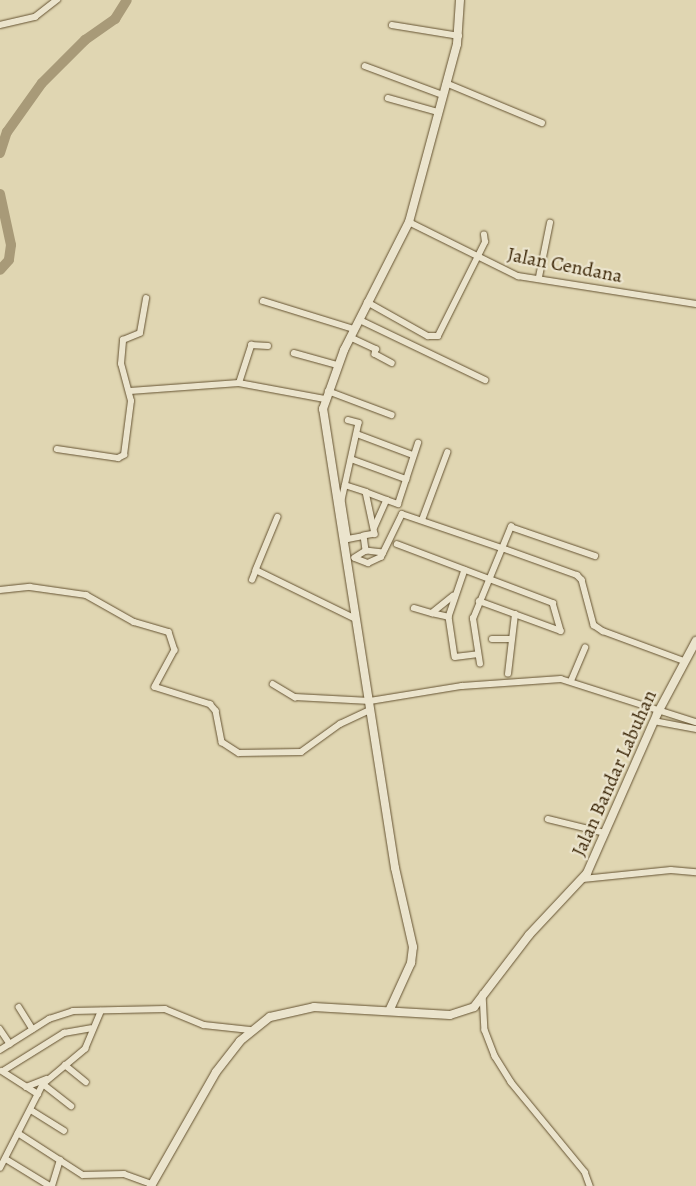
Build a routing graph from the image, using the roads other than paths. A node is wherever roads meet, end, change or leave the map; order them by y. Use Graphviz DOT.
graph roads {
  1 [pos="57,0"];
  2 [pos="460,0"];
  3 [pos="0,25"];
  4 [pos="392,25"];
  5 [pos="459,36"];
  6 [pos="365,66"];
  7 [pos="446,83"];
  8 [pos="443,95"];
  9 [pos="388,98"];
  10 [pos="438,112"];
  11 [pos="542,123"];
  12 [pos="409,222"];
  13 [pos="550,223"];
  14 [pos="484,235"];
  15 [pos="476,258"];
  16 [pos="539,277"];
  17 [pos="146,299"];
  18 [pos="263,301"];
  19 [pos="367,302"];
  20 [pos="696,304"];
  21 [pos="360,320"];
  22 [pos="354,329"];
  23 [pos="350,337"];
  24 [pos="268,346"];
  25 [pos="294,353"];
  26 [pos="392,363"];
  27 [pos="337,366"];
  28 [pos="485,380"];
  29 [pos="239,383"];
  30 [pos="130,390"];
  31 [pos="326,395"];
  32 [pos="392,415"];
  33 [pos="348,420"];
  34 [pos="357,434"];
  35 [pos="418,443"];
  36 [pos="57,450"];
  37 [pos="447,453"];
  38 [pos="413,455"];
  39 [pos="351,459"];
  40 [pos="406,479"];
  41 [pos="346,485"];
  42 [pos="366,492"];
  43 [pos="387,500"];
  44 [pos="278,517"];
  45 [pos="422,520"];
  46 [pos="375,527"];
  47 [pos="364,536"];
  48 [pos="397,544"];
  49 [pos="502,548"];
  50 [pos="366,551"];
  51 [pos="383,553"];
  52 [pos="595,556"];
  53 [pos="356,558"];
  54 [pos="345,559"];
  55 [pos="256,570"];
  56 [pos="465,570"];
  57 [pos="488,579"];
  58 [pos="252,580"];
  59 [pos="0,590"];
  60 [pos="454,596"];
  61 [pos="479,601"];
  62 [pos="414,608"];
  63 [pos="432,613"];
  64 [pos="515,614"];
  65 [pos="449,617"];
  66 [pos="356,619"];
  67 [pos="492,639"];
  68 [pos="510,639"];
  69 [pos="696,640"];
  70 [pos="586,648"];
  71 [pos="478,654"];
  72 [pos="684,660"];
  73 [pos="480,664"];
  74 [pos="508,674"];
  75 [pos="571,681"];
  76 [pos="273,684"];
  77 [pos="370,701"];
  78 [pos="370,710"];
  79 [pos="658,712"];
  80 [pos="654,721"];
  81 [pos="696,722"];
  82 [pos="685,723"];
  83 [pos="696,729"];
  84 [pos="548,819"];
  85 [pos="605,833"];
  86 [pos="696,872"];
  87 [pos="583,879"];
  88 [pos="483,994"];
  89 [pos="19,1007"];
  90 [pos="390,1009"];
  91 [pos="101,1011"];
  92 [pos="91,1028"];
  93 [pos="0,1029"];
  94 [pos="33,1029"];
  95 [pos="250,1030"];
  96 [pos="10,1044"];
  97 [pos="0,1050"];
  98 [pos="65,1065"];
  99 [pos="2,1070"];
  100 [pos="45,1082"];
  101 [pos="86,1082"];
  102 [pos="26,1087"];
  103 [pos="38,1094"];
  104 [pos="71,1106"];
  105 [pos="31,1110"];
  106 [pos="64,1131"];
  107 [pos="18,1133"];
  108 [pos="6,1159"];
  109 [pos="60,1160"];
  110 [pos="0,1168"];
  111 [pos="151,1185"];
  112 [pos="51,1186"];
  113 [pos="590,1186"];
  1 -- 3 [label="street"];
  2 -- 5 [label="street"];
  4 -- 5 [label="street"];
  5 -- 7 [label="street"];
  6 -- 8 [label="street"];
  7 -- 8 [label="street"];
  7 -- 11 [label="street"];
  8 -- 10 [label="street"];
  9 -- 10 [label="street"];
  10 -- 12 [label="street"];
  12 -- 15 [label="street, Jalan Cendana"];
  12 -- 19 [label="street"];
  13 -- 16 [label="street"];
  14 -- 15 [label="street"];
  15 -- 16 [label="street, Jalan Cendana"];
  15 -- 19 [label="street"];
  16 -- 20 [label="street, Jalan Cendana"];
  17 -- 30 [label="street"];
  18 -- 22 [label="street"];
  19 -- 21 [label="street"];
  21 -- 22 [label="street"];
  21 -- 28 [label="street"];
  22 -- 23 [label="street"];
  23 -- 26 [label="street"];
  23 -- 27 [label="street"];
  24 -- 29 [label="street"];
  25 -- 27 [label="street"];
  27 -- 31 [label="street"];
  29 -- 30 [label="street"];
  29 -- 31 [label="street"];
  30 -- 36 [label="street"];
  31 -- 32 [label="street"];
  31 -- 54 [label="street"];
  33 -- 34 [label="street"];
  34 -- 38 [label="street"];
  34 -- 39 [label="street"];
  35 -- 38 [label="street"];
  37 -- 45 [label="street"];
  38 -- 40 [label="street"];
  39 -- 40 [label="street"];
  39 -- 41 [label="street"];
  40 -- 43 [label="street"];
  41 -- 42 [label="street"];
  41 -- 47 [label="street"];
  42 -- 43 [label="street"];
  42 -- 46 [label="street"];
  43 -- 46 [label="street"];
  44 -- 55 [label="street"];
  45 -- 49 [label="street"];
  45 -- 51 [label="street"];
  46 -- 47 [label="street"];
  47 -- 50 [label="street"];
  48 -- 56 [label="street"];
  49 -- 52 [label="street"];
  49 -- 57 [label="street"];
  49 -- 72 [label="street"];
  50 -- 51 [label="street"];
  50 -- 53 [label="street"];
  51 -- 53 [label="street"];
  53 -- 54 [label="street"];
  54 -- 66 [label="street"];
  55 -- 58 [label="street"];
  55 -- 66 [label="street"];
  56 -- 57 [label="street"];
  56 -- 60 [label="street"];
  57 -- 61 [label="street"];
  57 -- 64 [label="street"];
  59 -- 78 [label="street"];
  60 -- 63 [label="street"];
  60 -- 65 [label="street"];
  61 -- 64 [label="street"];
  61 -- 71 [label="street"];
  62 -- 63 [label="street"];
  63 -- 65 [label="street"];
  64 -- 68 [label="street"];
  65 -- 71 [label="street"];
  66 -- 77 [label="street"];
  67 -- 68 [label="street"];
  68 -- 74 [label="street"];
  69 -- 72 [label="street, Jalan Bandar Labuhan"];
  70 -- 75 [label="street"];
  71 -- 73 [label="street"];
  72 -- 79 [label="street, Jalan Bandar Labuhan"];
  75 -- 77 [label="street"];
  75 -- 79 [label="street"];
  76 -- 77 [label="street"];
  77 -- 78 [label="street"];
  78 -- 90 [label="street"];
  79 -- 80 [label="street, Jalan Bandar Labuhan"];
  79 -- 82 [label="street"];
  80 -- 82 [label="street"];
  80 -- 85 [label="street, Jalan Bandar Labuhan"];
  81 -- 82 [label="street"];
  82 -- 83 [label="street"];
  84 -- 85 [label="street"];
  85 -- 87 [label="street, Jalan Bandar Labuhan"];
  86 -- 87 [label="street"];
  87 -- 88 [label="street, Jalan Bandar Labuhan"];
  88 -- 90 [label="street, Jalan Bandar Labuhan"];
  88 -- 113 [label="street"];
  89 -- 94 [label="street"];
  90 -- 95 [label="street, Jalan Bandar Labuhan"];
  91 -- 92 [label="street"];
  91 -- 94 [label="street"];
  91 -- 95 [label="street"];
  92 -- 98 [label="street"];
  92 -- 99 [label="street"];
  93 -- 96 [label="street"];
  94 -- 96 [label="street"];
  95 -- 111 [label="street, Jalan Bandar Labuhan"];
  96 -- 97 [label="street"];
  98 -- 100 [label="street"];
  98 -- 101 [label="street"];
  99 -- 102 [label="street"];
  100 -- 102 [label="street"];
  100 -- 103 [label="street"];
  100 -- 104 [label="street"];
  102 -- 103 [label="street"];
  103 -- 105 [label="street"];
  105 -- 106 [label="street"];
  105 -- 107 [label="street"];
  107 -- 108 [label="street"];
  107 -- 109 [label="street"];
  108 -- 110 [label="street"];
  108 -- 112 [label="street"];
  109 -- 111 [label="street"];
  109 -- 112 [label="street"];
}
